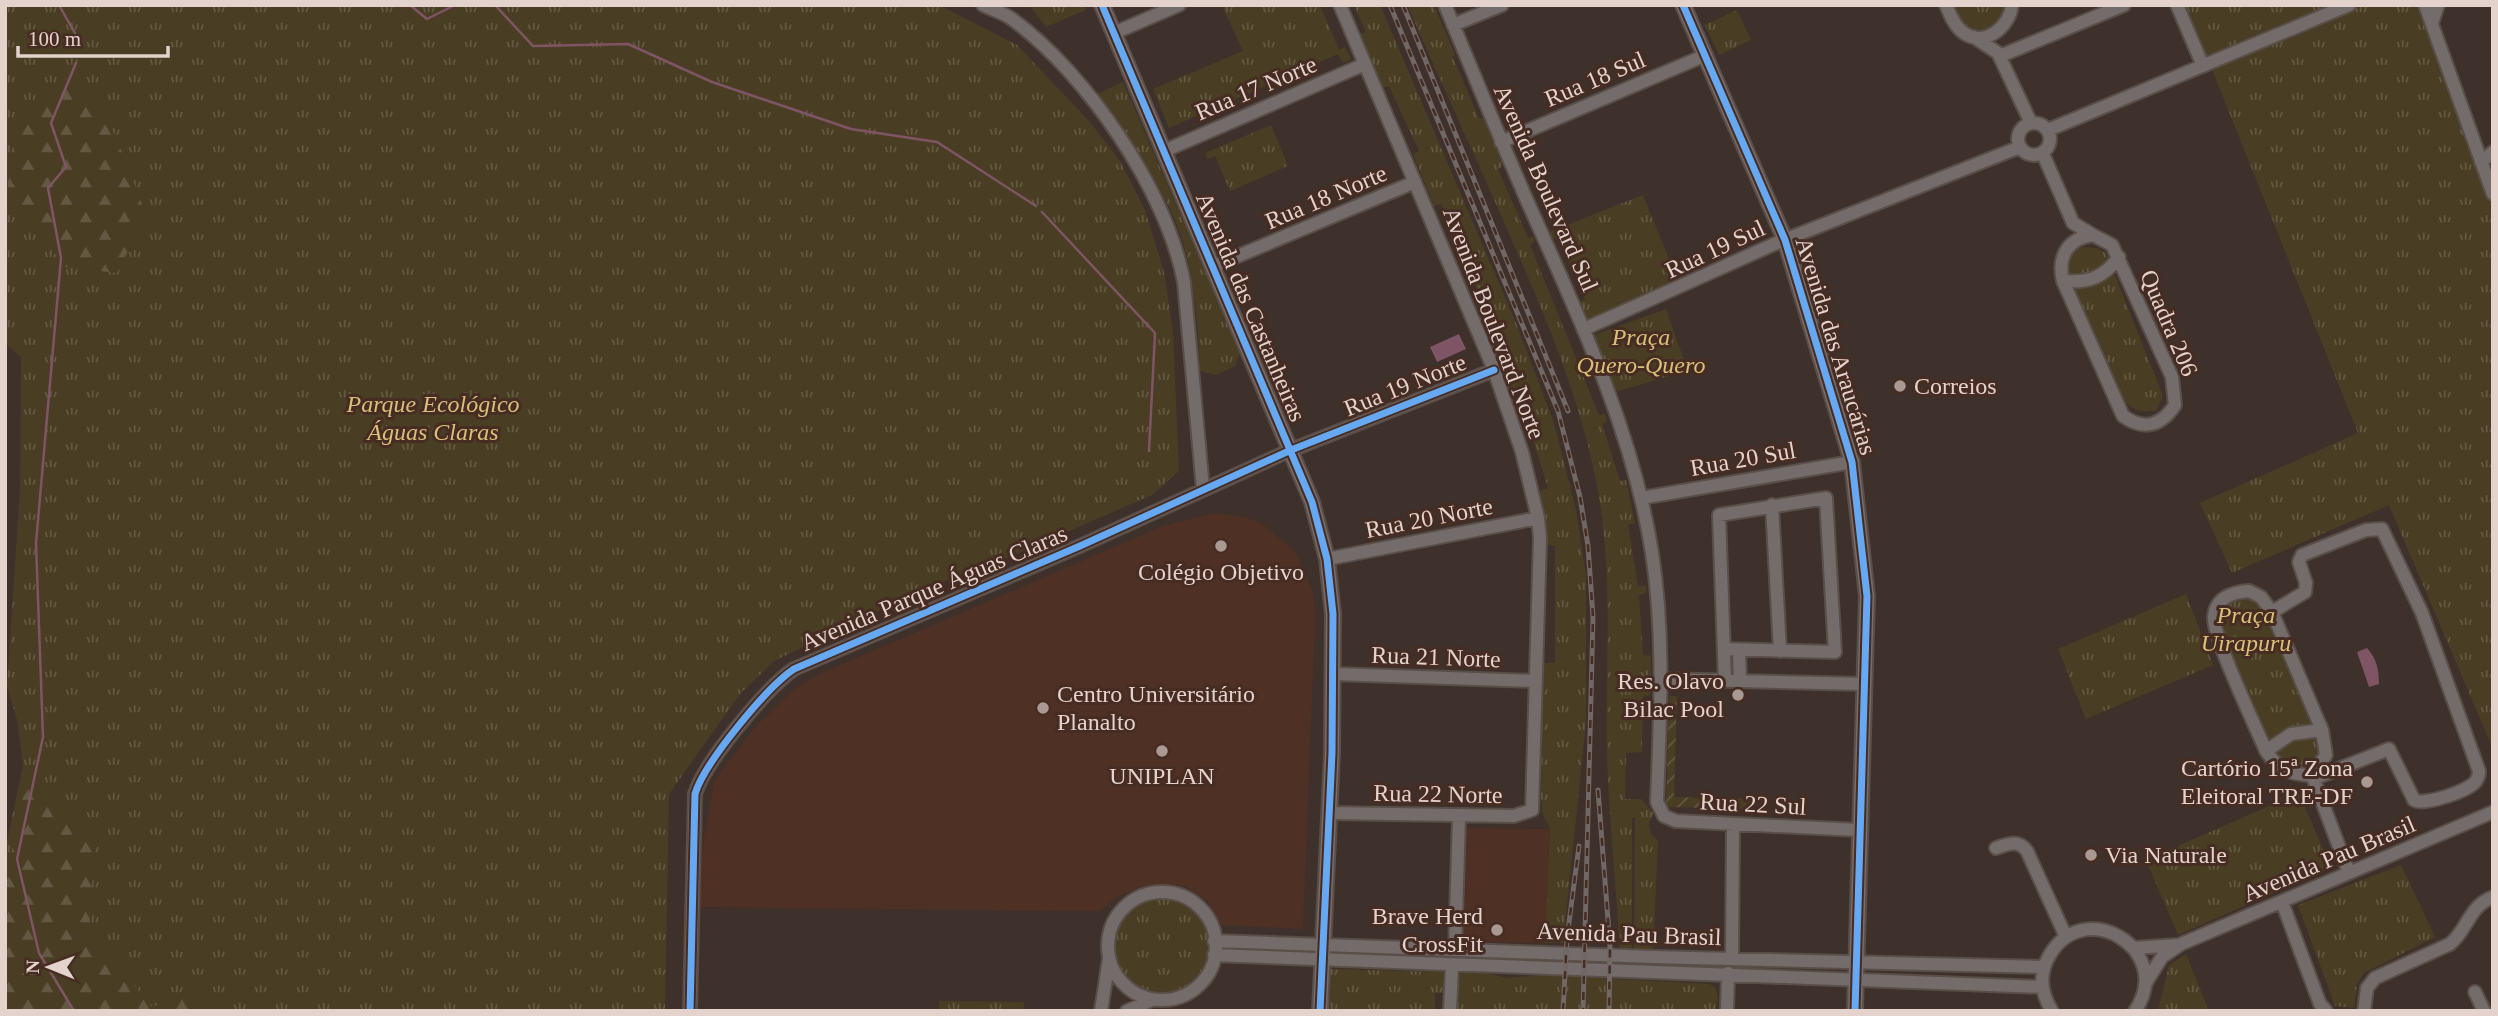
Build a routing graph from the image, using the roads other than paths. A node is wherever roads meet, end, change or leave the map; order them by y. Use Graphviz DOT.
graph roads {
  1 [pos="983,5"];
  2 [pos="1009,5"];
  3 [pos="1102,5"];
  4 [pos="1179,5"];
  5 [pos="1340,5"];
  6 [pos="1444,5"];
  7 [pos="1502,5"];
  8 [pos="1683,5"];
  9 [pos="1960,5"];
  10 [pos="2012,5"];
  11 [pos="2124,5"];
  12 [pos="2177,5"];
  13 [pos="2349,5"];
  14 [pos="2425,5"];
  15 [pos="2438,5"];
  16 [pos="1949,11"];
  17 [pos="2432,23"];
  18 [pos="1453,25"];
  19 [pos="2001,29"];
  20 [pos="1114,33"];
  21 [pos="1030,34"];
  22 [pos="1974,37"];
  23 [pos="1999,54"];
  24 [pos="1706,55"];
  25 [pos="1365,64"];
  26 [pos="2203,66"];
  27 [pos="2031,123"];
  28 [pos="2048,130"];
  29 [pos="1501,142"];
  30 [pos="2020,147"];
  31 [pos="1164,151"];
  32 [pos="2493,152"];
  33 [pos="2043,154"];
  34 [pos="2481,162"];
  35 [pos="1415,182"];
  36 [pos="2493,194"];
  37 [pos="2073,223"];
  38 [pos="2093,235"];
  39 [pos="1786,240"];
  40 [pos="2067,247"];
  41 [pos="2119,257"];
  42 [pos="1214,266"];
  43 [pos="2063,281"];
  44 [pos="1584,329"];
  45 [pos="1494,370"];
  46 [pos="1291,450"];
  47 [pos="1852,462"];
  48 [pos="1203,489"];
  49 [pos="1641,498"];
  50 [pos="1772,505"];
  51 [pos="1538,518"];
  52 [pos="1327,559"];
  53 [pos="2272,612"];
  54 [pos="1725,649"];
  55 [pos="1739,650"];
  56 [pos="1780,651"];
  57 [pos="1334,674"];
  58 [pos="1661,679"];
  59 [pos="1536,681"];
  60 [pos="1725,681"];
  61 [pos="1740,681"];
  62 [pos="1864,684"];
  63 [pos="2322,730"];
  64 [pos="2266,751"];
  65 [pos="2313,777"];
  66 [pos="1534,798"];
  67 [pos="1657,802"];
  68 [pos="2493,812"];
  69 [pos="1330,813"];
  70 [pos="1459,817"];
  71 [pos="1733,825"];
  72 [pos="1858,830"];
  73 [pos="1996,848"];
  74 [pos="2349,873"];
  75 [pos="2493,897"];
  76 [pos="2282,902"];
  77 [pos="2066,937"];
  78 [pos="1214,941"];
  79 [pos="2181,944"];
  80 [pos="2134,948"];
  81 [pos="1454,950"];
  82 [pos="1322,953"];
  83 [pos="1214,955"];
  84 [pos="1109,958"];
  85 [pos="1732,958"];
  86 [pos="1856,962"];
  87 [pos="1452,965"];
  88 [pos="2044,967"];
  89 [pos="1728,974"];
  90 [pos="1856,979"];
  91 [pos="2145,984"];
  92 [pos="2042,987"];
  93 [pos="2475,992"];
  94 [pos="1153,1000"];
  95 [pos="690,1011"];
  96 [pos="1101,1011"];
  97 [pos="1128,1011"];
  98 [pos="1320,1011"];
  99 [pos="1450,1011"];
  100 [pos="1727,1011"];
  101 [pos="1855,1011"];
  102 [pos="2052,1011"];
  103 [pos="2135,1011"];
  104 [pos="2326,1011"];
  105 [pos="2364,1011"];
  106 [pos="2484,1011"];
  1 -- 21 [label="street"];
  2 -- 21 [label="street"];
  3 -- 20 [label="main road, Avenida das Castanheiras"];
  4 -- 20 [label="street"];
  5 -- 25 [label="street, Avenida Boulevard Norte"];
  6 -- 18 [label="street, Avenida Boulevard Sul"];
  7 -- 18 [label="street"];
  8 -- 24 [label="main road, Avenida das Araucárias"];
  9 -- 16 [label="street"];
  10 -- 19 [label="street"];
  11 -- 23 [label="street"];
  12 -- 26 [label="street"];
  13 -- 26 [label="street"];
  14 -- 17 [label="street"];
  15 -- 17 [label="street"];
  16 -- 22 [label="street"];
  17 -- 34 [label="street"];
  18 -- 29 [label="street, Avenida Boulevard Sul"];
  19 -- 22 [label="street"];
  19 -- 23 [label="street"];
  20 -- 31 [label="main road, Avenida das Castanheiras"];
  21 -- 48 [label="street"];
  22 -- 23 [label="street"];
  23 -- 27 [label="street"];
  24 -- 29 [label="street, Rua 18 Sul"];
  24 -- 39 [label="main road, Avenida das Araucárias"];
  25 -- 31 [label="street, Rua 17 Norte"];
  25 -- 35 [label="street, Avenida Boulevard Norte"];
  26 -- 28 [label="street"];
  27 -- 28 [label="street"];
  27 -- 30 [label="street"];
  28 -- 33 [label="street"];
  29 -- 44 [label="street, Avenida Boulevard Sul"];
  30 -- 33 [label="street"];
  30 -- 39 [label="street, Rua 19 Sul"];
  31 -- 42 [label="main road, Avenida das Castanheiras"];
  32 -- 34 [label="street"];
  33 -- 37 [label="street"];
  34 -- 36 [label="street"];
  35 -- 42 [label="street, Rua 18 Norte"];
  35 -- 45 [label="street, Avenida Boulevard Norte"];
  37 -- 38 [label="street, Quadra 206"];
  37 -- 40 [label="street"];
  38 -- 40 [label="street"];
  38 -- 41 [label="street, Quadra 206"];
  39 -- 44 [label="street, Rua 19 Sul"];
  39 -- 47 [label="main road, Avenida das Araucárias"];
  40 -- 43 [label="street"];
  41 -- 43 [label="street, Quadra 206"];
  41 -- 43 [label="street, Quadra 206"];
  42 -- 46 [label="main road, Avenida das Castanheiras"];
  44 -- 49 [label="street, Avenida Boulevard Sul"];
  45 -- 46 [label="street, Rua 19 Norte"];
  45 -- 51 [label="street, Avenida Boulevard Norte"];
  46 -- 48 [label="street, Rua 19 Norte"];
  46 -- 52 [label="main road, Avenida das Castanheiras"];
  47 -- 49 [label="street, Rua 20 Sul"];
  47 -- 62 [label="main road, Avenida das Araucárias"];
  48 -- 95 [label="street, Avenida Parque Águas Claras"];
  49 -- 58 [label="street, Avenida Boulevard Sul"];
  50 -- 54 [label="street"];
  50 -- 56 [label="street"];
  50 -- 56 [label="street"];
  51 -- 52 [label="street, Rua 20 Norte"];
  51 -- 59 [label="street, Avenida Boulevard Norte"];
  52 -- 57 [label="main road, Avenida das Castanheiras"];
  53 -- 63 [label="street"];
  53 -- 64 [label="street"];
  53 -- 65 [label="street"];
  54 -- 55 [label="street"];
  54 -- 60 [label="street"];
  55 -- 56 [label="street"];
  55 -- 61 [label="street"];
  57 -- 59 [label="street, Rua 21 Norte"];
  57 -- 69 [label="main road, Avenida das Castanheiras"];
  58 -- 60 [label="street"];
  58 -- 67 [label="street, Avenida Boulevard Sul"];
  59 -- 66 [label="street, Avenida Boulevard Norte"];
  60 -- 61 [label="street"];
  61 -- 62 [label="street"];
  62 -- 72 [label="main road, Avenida das Araucárias"];
  63 -- 64 [label="street"];
  63 -- 65 [label="street"];
  64 -- 65 [label="street"];
  65 -- 74 [label="street"];
  66 -- 70 [label="street, Rua 22 Norte"];
  67 -- 71 [label="street, Rua 22 Sul"];
  68 -- 74 [label="street, Avenida Pau Brasil"];
  69 -- 70 [label="street, Rua 22 Norte"];
  69 -- 82 [label="main road, Avenida das Castanheiras"];
  70 -- 81 [label="street"];
  71 -- 72 [label="street, Rua 22 Sul"];
  71 -- 85 [label="street"];
  72 -- 86 [label="main road, Avenida das Araucárias"];
  73 -- 77 [label="street"];
  74 -- 76 [label="street, Avenida Pau Brasil"];
  75 -- 105 [label="street"];
  76 -- 79 [label="street, Avenida Pau Brasil"];
  76 -- 104 [label="street"];
  77 -- 80 [label="street"];
  77 -- 88 [label="street"];
  78 -- 82 [label="street, Avenida Pau Brasil"];
  78 -- 83 [label="street"];
  78 -- 84 [label="street"];
  79 -- 80 [label="street, Avenida Pau Brasil"];
  79 -- 91 [label="street, Avenida Pau Brasil"];
  80 -- 91 [label="street"];
  81 -- 82 [label="street, Avenida Pau Brasil"];
  81 -- 85 [label="street, Avenida Pau Brasil"];
  82 -- 83 [label="street, Avenida Pau Brasil"];
  82 -- 87 [label="street, Avenida Pau Brasil"];
  82 -- 98 [label="main road, Avenida das Castanheiras"];
  83 -- 94 [label="street"];
  84 -- 94 [label="street"];
  84 -- 96 [label="street"];
  85 -- 86 [label="street, Avenida Pau Brasil"];
  86 -- 88 [label="street, Avenida Pau Brasil"];
  86 -- 90 [label="main road, Avenida das Araucárias"];
  87 -- 89 [label="street, Avenida Pau Brasil"];
  87 -- 99 [label="street"];
  88 -- 92 [label="street"];
  89 -- 90 [label="street, Avenida Pau Brasil"];
  89 -- 100 [label="street"];
  90 -- 92 [label="street, Avenida Pau Brasil"];
  90 -- 101 [label="main road, Avenida das Araucárias"];
  91 -- 103 [label="street, Avenida Pau Brasil"];
  92 -- 102 [label="street"];
  93 -- 106 [label="street"];
  94 -- 97 [label="street"];
}
